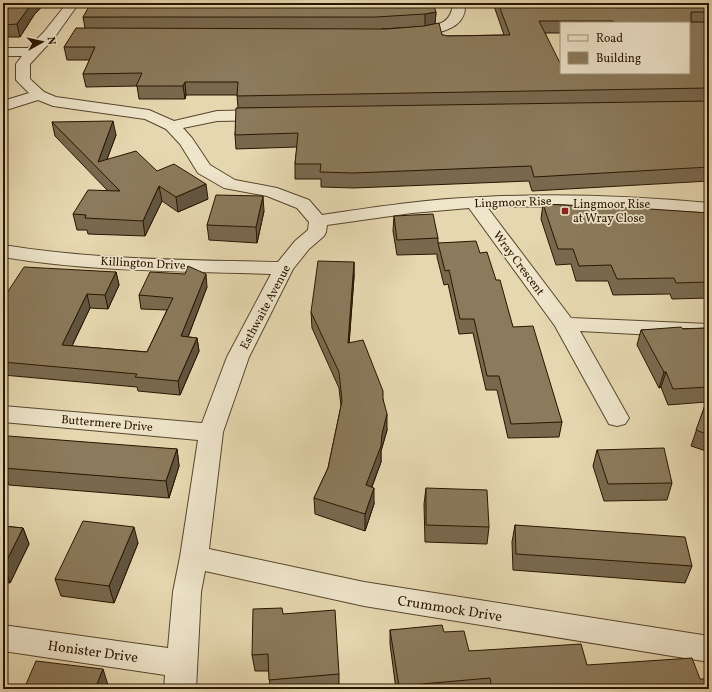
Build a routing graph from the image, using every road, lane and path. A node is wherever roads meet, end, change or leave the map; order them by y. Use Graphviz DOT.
graph roads {
  1 [pos="73,3"];
  2 [pos="459,3"];
  3 [pos="400,34"];
  4 [pos="3,52"];
  5 [pos="32,52"];
  6 [pos="39,96"];
  7 [pos="3,106"];
  8 [pos="277,115"];
  9 [pos="172,126"];
  10 [pos="474,203"];
  11 [pos="709,208"];
  12 [pos="318,221"];
  13 [pos="3,251"];
  14 [pos="284,268"];
  15 [pos="565,324"];
  16 [pos="709,331"];
  17 [pos="3,414"];
  18 [pos="617,418"];
  19 [pos="211,432"];
  20 [pos="194,557"];
  21 [pos="3,638"];
  22 [pos="709,649"];
  23 [pos="182,676"];
  1 -- 5 [label="street"];
  2 -- 3 [label="street"];
  4 -- 5 [label="street"];
  5 -- 6 [label="street"];
  6 -- 7 [label="street"];
  6 -- 9 [label="street"];
  8 -- 9 [label="street"];
  9 -- 12 [label="street"];
  10 -- 11 [label="street, Lingmoor Rise"];
  10 -- 12 [label="street, Lingmoor Rise"];
  10 -- 15 [label="street, Wray Crescent"];
  12 -- 14 [label="street, Esthwaite Avenue"];
  13 -- 14 [label="street, Killington Drive"];
  14 -- 19 [label="street, Esthwaite Avenue"];
  15 -- 16 [label="street"];
  15 -- 18 [label="street, Wray Crescent"];
  17 -- 19 [label="street, Buttermere Drive"];
  19 -- 20 [label="street, Esthwaite Avenue"];
  20 -- 22 [label="street, Crummock Drive"];
  20 -- 23 [label="street, Esthwaite Avenue"];
  21 -- 23 [label="street, Honister Drive"];
}
